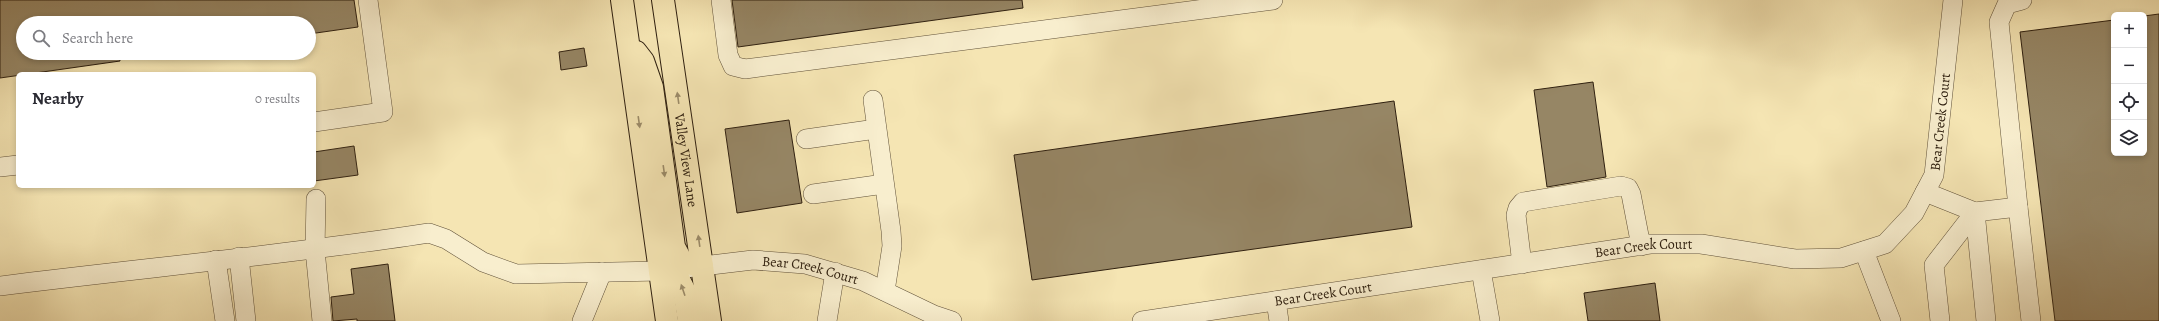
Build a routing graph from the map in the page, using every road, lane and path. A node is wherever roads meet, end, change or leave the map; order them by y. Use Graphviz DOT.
graph roads {
  1 [pos="368,0"];
  2 [pos="622,0"];
  3 [pos="663,0"];
  4 [pos="721,0"];
  5 [pos="1273,0"];
  6 [pos="1953,0"];
  7 [pos="2022,0"];
  8 [pos="628,41"];
  9 [pos="873,100"];
  10 [pos="316,122"];
  11 [pos="876,129"];
  12 [pos="806,139"];
  13 [pos="16,165"];
  14 [pos="0,167"];
  15 [pos="884,184"];
  16 [pos="1925,192"];
  17 [pos="813,194"];
  18 [pos="316,199"];
  19 [pos="2018,207"];
  20 [pos="1975,212"];
  21 [pos="1641,246"];
  22 [pos="315,250"];
  23 [pos="1864,251"];
  24 [pos="239,257"];
  25 [pos="216,260"];
  26 [pos="1522,264"];
  27 [pos="702,266"];
  28 [pos="1481,270"];
  29 [pos="660,271"];
  30 [pos="602,272"];
  31 [pos="835,272"];
  32 [pos="0,286"];
  33 [pos="885,292"];
  34 [pos="1276,301"];
  35 [pos="945,320"];
  36 [pos="225,321"];
  37 [pos="246,321"];
  38 [pos="322,321"];
  39 [pos="582,321"];
  40 [pos="667,321"];
  41 [pos="689,321"];
  42 [pos="710,321"];
  43 [pos="827,321"];
  44 [pos="1142,321"];
  45 [pos="1279,321"];
  46 [pos="1490,321"];
  47 [pos="1891,321"];
  48 [pos="1940,321"];
  49 [pos="1986,321"];
  50 [pos="2031,321"];
  1 -- 10 [label="street"];
  2 -- 8 [label="main road"];
  27 -- 3 [label="main road, Valley View Lane, one-way"];
  4 -- 5 [label="street"];
  6 -- 16 [label="street, Bear Creek Court"];
  7 -- 19 [label="street"];
  8 -- 27 [label="main road, one-way"];
  8 -- 29 [label="main road, one-way"];
  9 -- 11 [label="street"];
  11 -- 12 [label="street"];
  11 -- 15 [label="street"];
  13 -- 14 [label="street"];
  15 -- 17 [label="street"];
  15 -- 33 [label="street"];
  16 -- 20 [label="street"];
  16 -- 23 [label="street, Bear Creek Court"];
  18 -- 22 [label="street"];
  19 -- 20 [label="street"];
  19 -- 50 [label="street"];
  20 -- 48 [label="street"];
  20 -- 49 [label="street"];
  21 -- 23 [label="street, Bear Creek Court"];
  21 -- 26 [label="street, Bear Creek Court"];
  21 -- 26 [label="street"];
  22 -- 24 [label="street, Bear Creek Court"];
  22 -- 30 [label="street, Bear Creek Court"];
  22 -- 38 [label="street"];
  23 -- 47 [label="street"];
  24 -- 25 [label="street, Bear Creek Court"];
  24 -- 37 [label="street"];
  25 -- 32 [label="street, Bear Creek Court"];
  25 -- 36 [label="street"];
  26 -- 28 [label="street, Bear Creek Court"];
  27 -- 29 [label="street, Bear Creek Court"];
  27 -- 31 [label="street, Bear Creek Court"];
  27 -- 42 [label="main road, Valley View Lane"];
  28 -- 34 [label="street, Bear Creek Court"];
  28 -- 46 [label="street"];
  29 -- 30 [label="street, Bear Creek Court"];
  29 -- 40 [label="main road"];
  41 -- 29 [label="main road, one-way"];
  30 -- 39 [label="street"];
  31 -- 33 [label="street, Bear Creek Court"];
  31 -- 43 [label="street"];
  33 -- 35 [label="street, Bear Creek Court"];
  34 -- 44 [label="street, Bear Creek Court"];
  34 -- 45 [label="street"];
}
